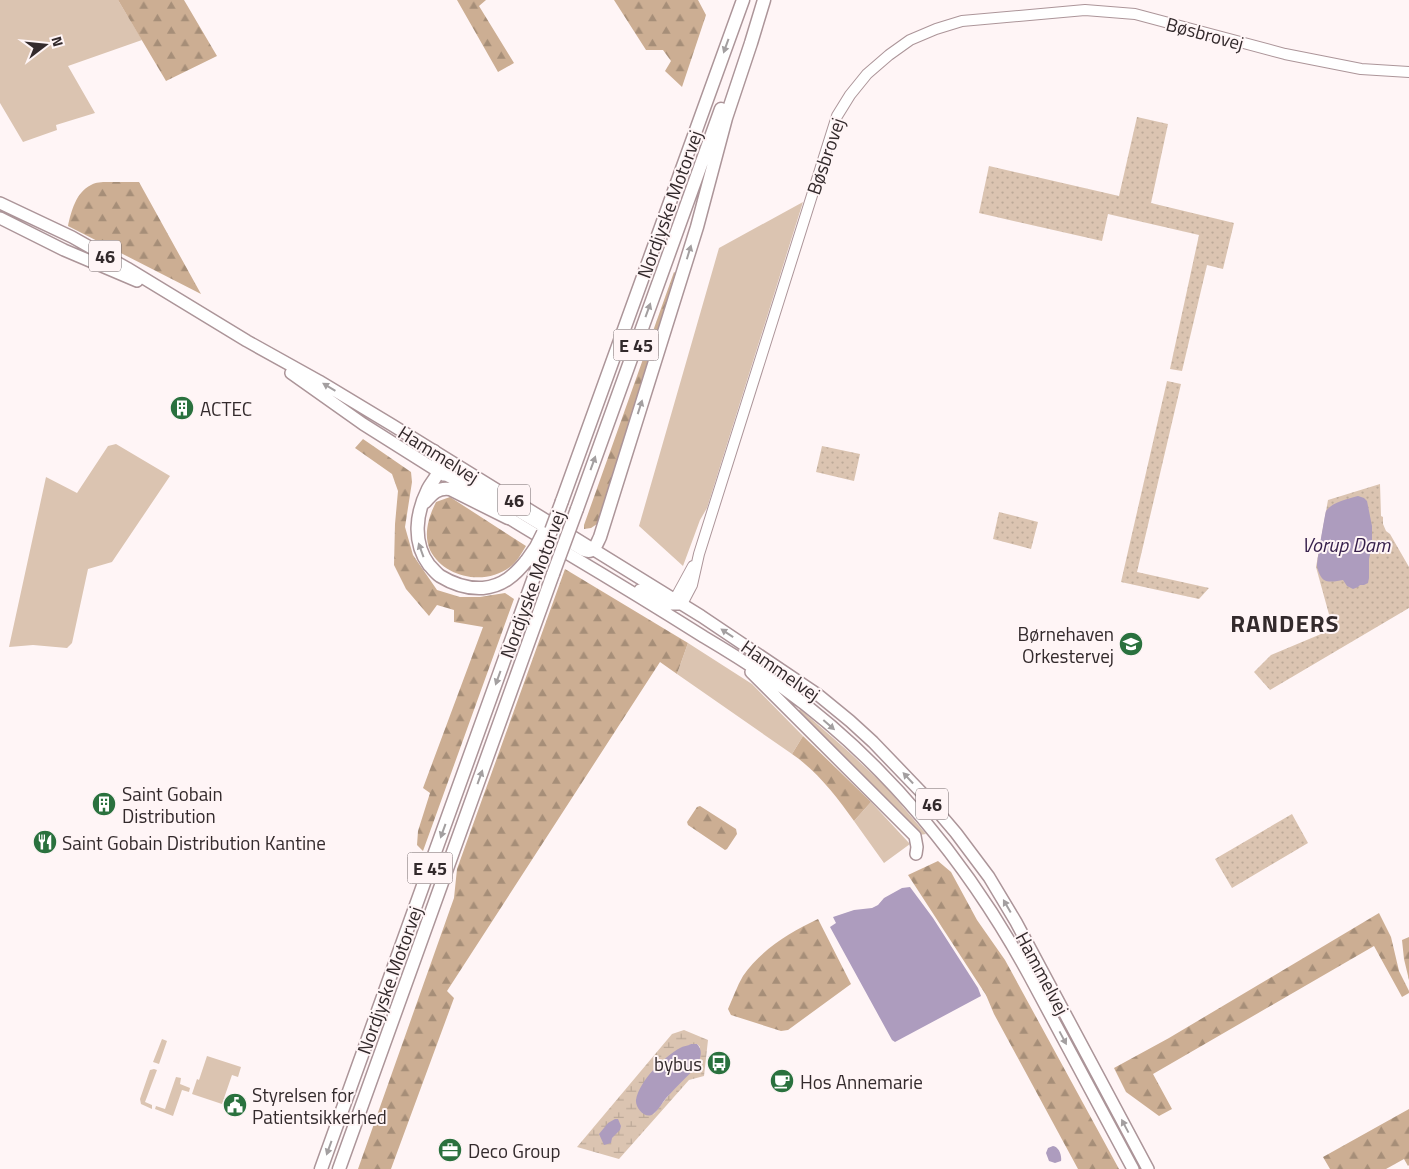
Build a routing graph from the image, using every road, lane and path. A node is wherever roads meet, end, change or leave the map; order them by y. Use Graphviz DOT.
graph roads {
  1 [pos="742,0"];
  2 [pos="760,0"];
  3 [pos="764,0"];
  4 [pos="1409,72"];
  5 [pos="0,203"];
  6 [pos="0,209"];
  7 [pos="0,218"];
  8 [pos="54,228"];
  9 [pos="39,238"];
  10 [pos="127,268"];
  11 [pos="156,287"];
  12 [pos="247,341"];
  13 [pos="434,451"];
  14 [pos="439,471"];
  15 [pos="421,505"];
  16 [pos="508,518"];
  17 [pos="594,549"];
  18 [pos="573,557"];
  19 [pos="533,563"];
  20 [pos="678,603"];
  21 [pos="683,624"];
  22 [pos="734,655"];
  23 [pos="916,854"];
  24 [pos="321,1169"];
  25 [pos="339,1169"];
  26 [pos="1133,1169"];
  27 [pos="1148,1169"];
  1 -- 19 [label="highway, Nordjyske Motorvej / E 45, one-way, bridge"];
  25 -- 2 [label="highway, Nordjyske Motorvej / E 45, one-way, bridge"];
  17 -- 3 [label="highway, one-way"];
  4 -- 20 [label="street, Bøsbrovej"];
  5 -- 8 [label="main road, Hammelvej / 46"];
  6 -- 8 [label="main road"];
  7 -- 9 [label="main road, Hammelvej / 46"];
  8 -- 10 [label="main road, Hammelvej / 46"];
  9 -- 10 [label="main road"];
  9 -- 11 [label="main road, Hammelvej / 46"];
  10 -- 11 [label="main road, Hammelvej / 46"];
  11 -- 12 [label="main road, Hammelvej / 46"];
  13 -- 12 [label="main road, Hammelvej / 46, one-way"];
  12 -- 14 [label="main road, Hammelvej / 46"];
  13 -- 14 [label="highway"];
  13 -- 17 [label="main road, Hammelvej / 46"];
  14 -- 15 [label="highway"];
  14 -- 16 [label="main road, Hammelvej / 46"];
  14 -- 17 [label="highway"];
  15 -- 16 [label="highway"];
  19 -- 15 [label="highway, one-way"];
  16 -- 18 [label="main road, Hammelvej / 46"];
  17 -- 20 [label="main road, Hammelvej / 46"];
  18 -- 20 [label="main road"];
  18 -- 21 [label="main road, Hammelvej / 46"];
  19 -- 24 [label="highway, Nordjyske Motorvej / E 45, one-way"];
  20 -- 21 [label="main road"];
  27 -- 20 [label="main road, Hammelvej / 46, one-way"];
  21 -- 22 [label="main road, Hammelvej / 46"];
  22 -- 23 [label="main road"];
  22 -- 26 [label="main road, Hammelvej / 46, one-way"];
}
